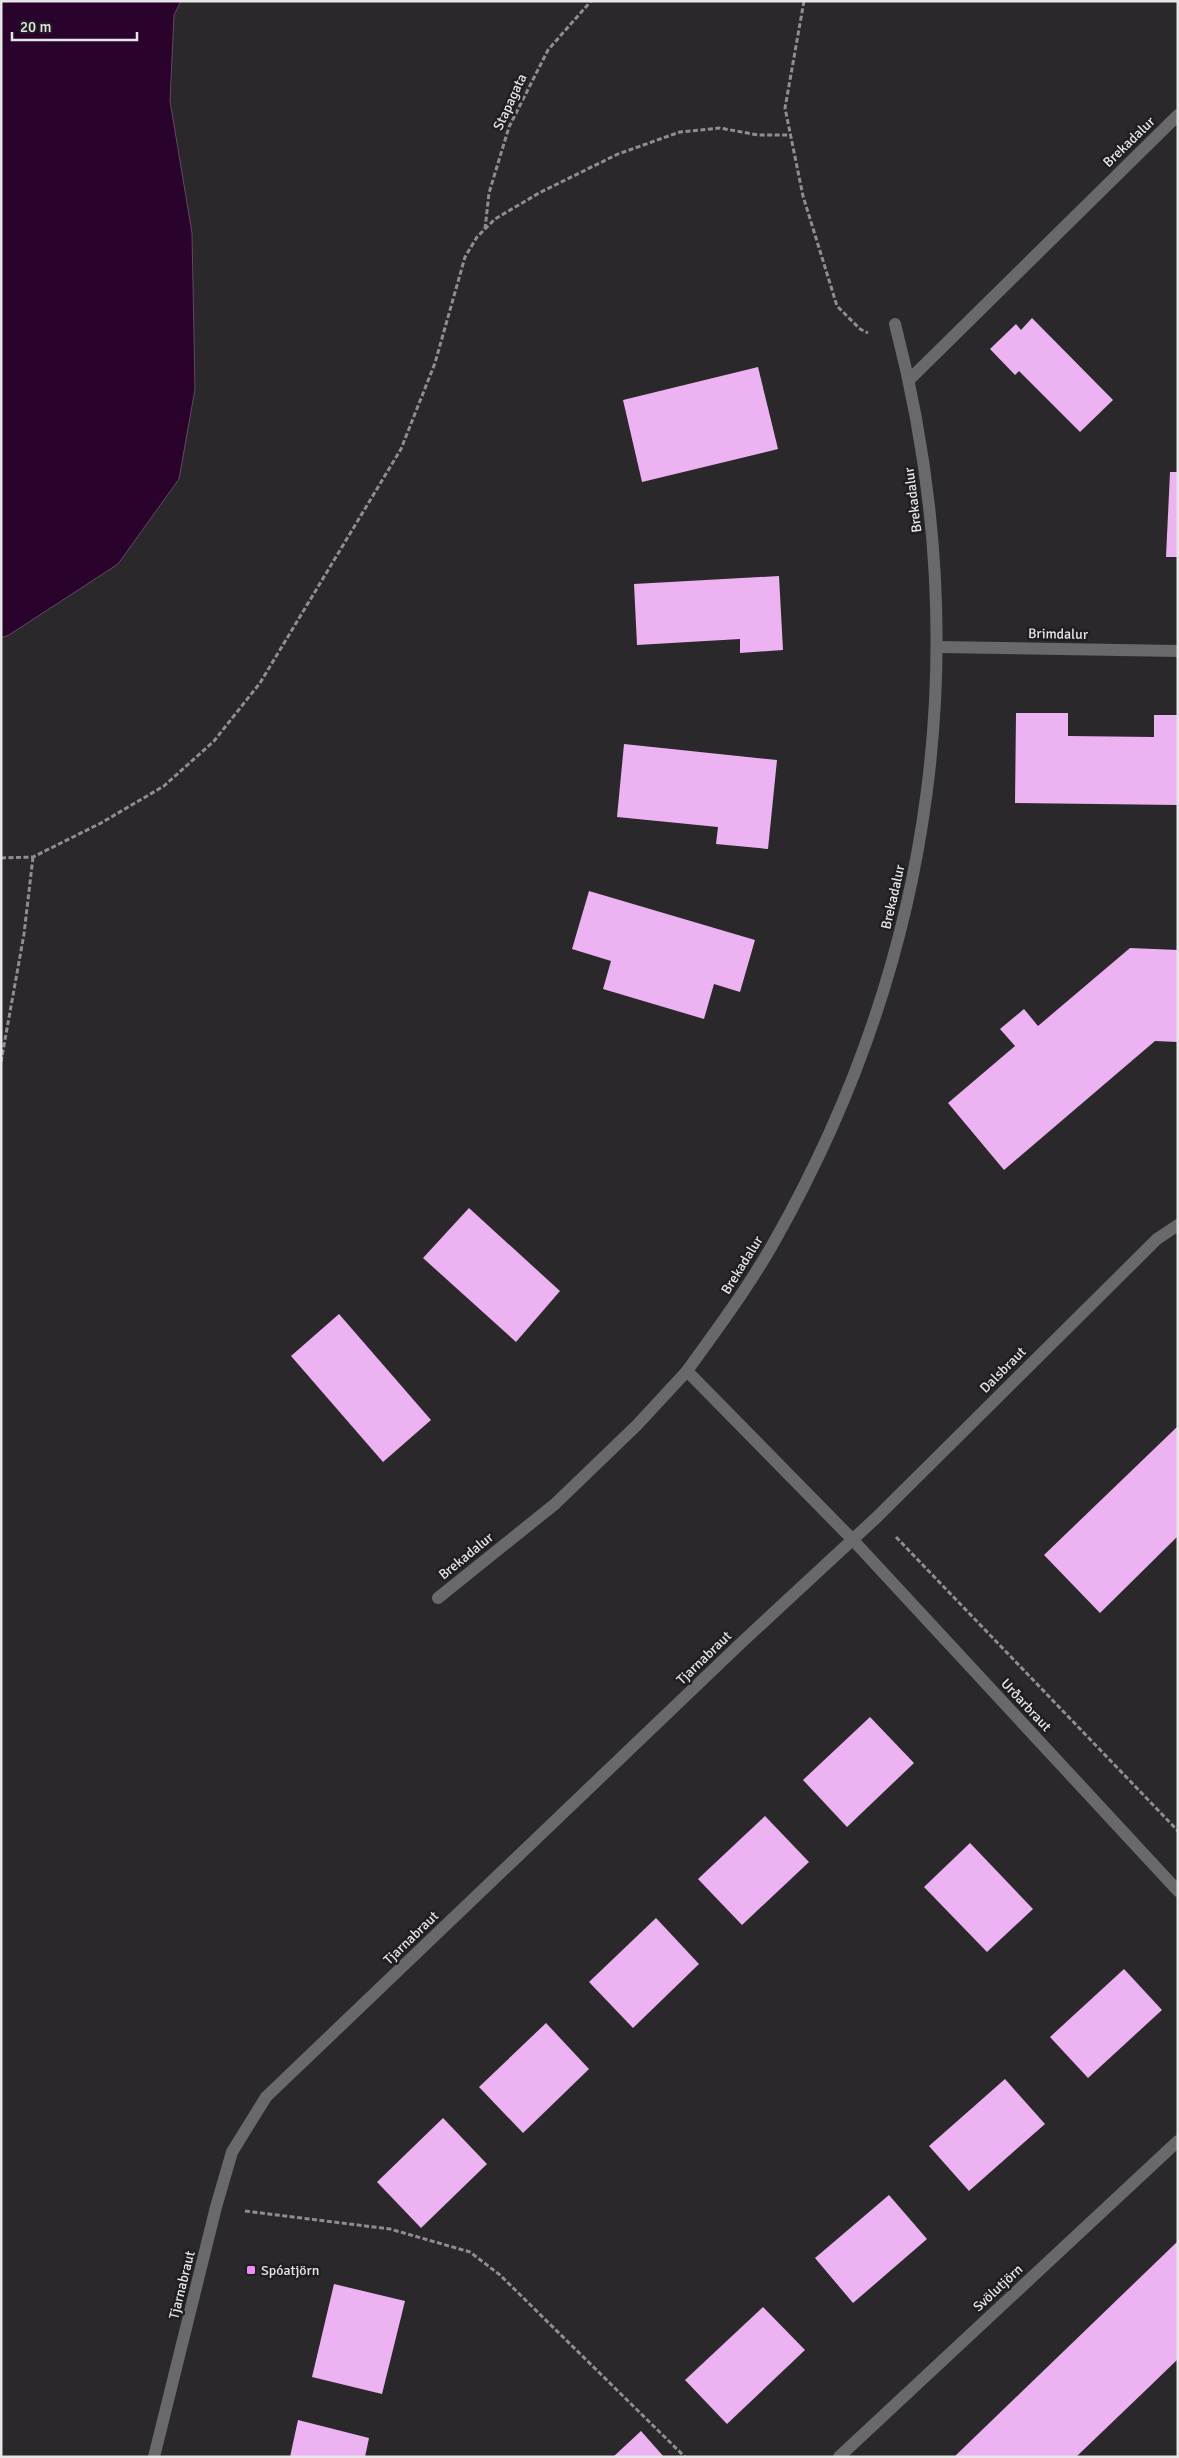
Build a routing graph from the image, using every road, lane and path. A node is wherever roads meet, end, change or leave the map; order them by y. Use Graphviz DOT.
graph roads {
  1 [pos="591,1"];
  2 [pos="804,1"];
  3 [pos="1178,115"];
  4 [pos="791,134"];
  5 [pos="485,229"];
  6 [pos="895,324"];
  7 [pos="901,349"];
  8 [pos="909,380"];
  9 [pos="938,647"];
  10 [pos="1178,651"];
  11 [pos="33,857"];
  12 [pos="1,858"];
  13 [pos="1,1062"];
  14 [pos="1178,1225"];
  15 [pos="686,1371"];
  16 [pos="877,1517"];
  17 [pos="852,1539"];
  18 [pos="438,1598"];
  19 [pos="1178,1831"];
  20 [pos="1178,1891"];
  21 [pos="1178,2141"];
  22 [pos="216,2207"];
  23 [pos="843,2455"];
  24 [pos="154,2457"];
  25 [pos="685,2457"];
  1 -- 5 [label="path, Stapagata"];
  2 -- 4 [label="path"];
  3 -- 8 [label="street, Brekadalur"];
  4 -- 5 [label="path"];
  4 -- 7 [label="path"];
  5 -- 11 [label="path"];
  6 -- 7 [label="street, Brekadalur"];
  7 -- 8 [label="street, Brekadalur"];
  8 -- 9 [label="street, Brekadalur"];
  9 -- 10 [label="street, Brimdalur"];
  9 -- 15 [label="street, Brekadalur"];
  11 -- 12 [label="path"];
  11 -- 13 [label="path"];
  14 -- 16 [label="street, Dalsbraut"];
  15 -- 17 [label="street"];
  15 -- 18 [label="street, Brekadalur"];
  16 -- 17 [label="street, Dalsbraut"];
  16 -- 19 [label="path"];
  17 -- 20 [label="street, Urðarbraut"];
  17 -- 22 [label="street, Tjarnabraut"];
  21 -- 23 [label="street, Svölutjörn"];
  22 -- 24 [label="street, Tjarnabraut"];
  22 -- 25 [label="path"];
}
